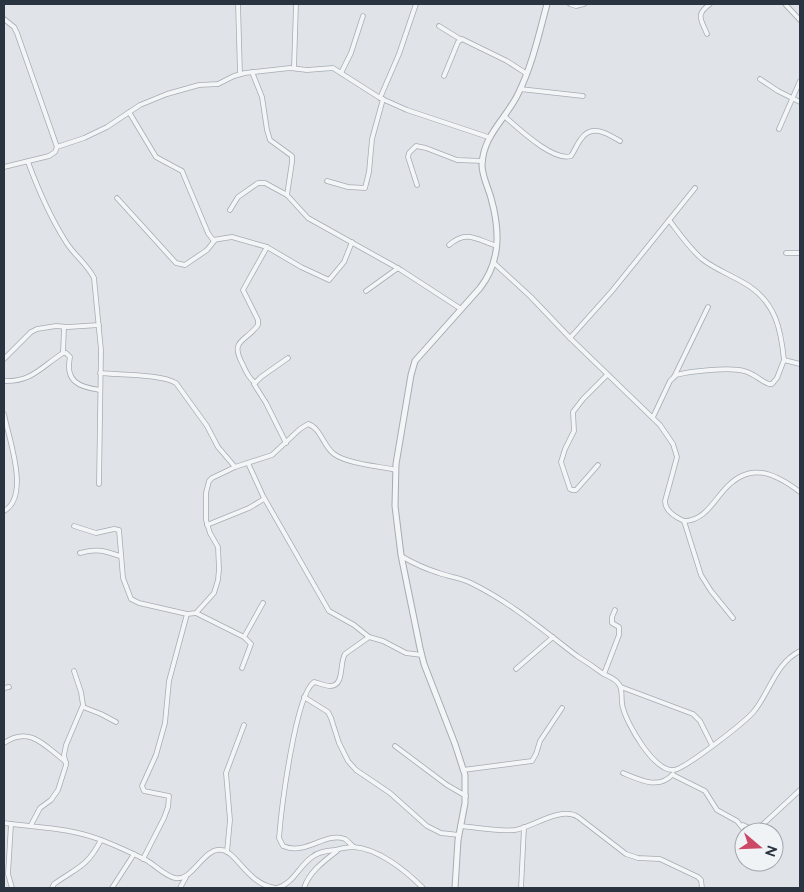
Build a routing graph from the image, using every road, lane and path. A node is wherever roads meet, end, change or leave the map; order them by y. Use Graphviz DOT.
graph roads {
  1 [pos="238,4"];
  2 [pos="296,4"];
  3 [pos="416,4"];
  4 [pos="547,4"];
  5 [pos="570,4"];
  6 [pos="584,4"];
  7 [pos="710,4"];
  8 [pos="785,4"];
  9 [pos="363,16"];
  10 [pos="4,19"];
  11 [pos="800,20"];
  12 [pos="439,26"];
  13 [pos="708,34"];
  14 [pos="460,39"];
  15 [pos="294,68"];
  16 [pos="252,72"];
  17 [pos="527,72"];
  18 [pos="341,73"];
  19 [pos="240,74"];
  20 [pos="444,76"];
  21 [pos="760,79"];
  22 [pos="800,81"];
  23 [pos="520,89"];
  24 [pos="583,96"];
  25 [pos="382,98"];
  26 [pos="793,98"];
  27 [pos="800,102"];
  28 [pos="129,112"];
  29 [pos="504,116"];
  30 [pos="779,128"];
  31 [pos="488,137"];
  32 [pos="620,141"];
  33 [pos="57,147"];
  34 [pos="483,161"];
  35 [pos="28,162"];
  36 [pos="4,167"];
  37 [pos="327,181"];
  38 [pos="417,185"];
  39 [pos="695,188"];
  40 [pos="288,195"];
  41 [pos="118,198"];
  42 [pos="230,210"];
  43 [pos="669,220"];
  44 [pos="215,240"];
  45 [pos="352,242"];
  46 [pos="449,245"];
  47 [pos="497,246"];
  48 [pos="267,248"];
  49 [pos="786,253"];
  50 [pos="800,253"];
  51 [pos="494,263"];
  52 [pos="398,268"];
  53 [pos="366,291"];
  54 [pos="708,307"];
  55 [pos="461,309"];
  56 [pos="99,324"];
  57 [pos="64,327"];
  58 [pos="570,338"];
  59 [pos="62,353"];
  60 [pos="288,358"];
  61 [pos="4,359"];
  62 [pos="784,360"];
  63 [pos="800,364"];
  64 [pos="100,373"];
  65 [pos="607,375"];
  66 [pos="674,377"];
  67 [pos="4,381"];
  68 [pos="254,382"];
  69 [pos="100,390"];
  70 [pos="4,414"];
  71 [pos="652,417"];
  72 [pos="286,443"];
  73 [pos="248,463"];
  74 [pos="598,465"];
  75 [pos="235,467"];
  76 [pos="396,470"];
  77 [pos="99,484"];
  78 [pos="800,492"];
  79 [pos="264,498"];
  80 [pos="4,511"];
  81 [pos="684,521"];
  82 [pos="208,525"];
  83 [pos="74,526"];
  84 [pos="80,553"];
  85 [pos="120,556"];
  86 [pos="401,556"];
  87 [pos="263,603"];
  88 [pos="615,610"];
  89 [pos="196,613"];
  90 [pos="187,614"];
  91 [pos="733,618"];
  92 [pos="244,637"];
  93 [pos="369,637"];
  94 [pos="554,637"];
  95 [pos="800,651"];
  96 [pos="422,655"];
  97 [pos="242,668"];
  98 [pos="516,669"];
  99 [pos="74,671"];
  100 [pos="604,674"];
  101 [pos="9,687"];
  102 [pos="621,687"];
  103 [pos="4,688"];
  104 [pos="304,696"];
  105 [pos="83,707"];
  106 [pos="562,708"];
  107 [pos="116,722"];
  108 [pos="244,725"];
  109 [pos="4,743"];
  110 [pos="712,745"];
  111 [pos="396,746"];
  112 [pos="66,762"];
  113 [pos="463,770"];
  114 [pos="674,770"];
  115 [pos="623,773"];
  116 [pos="673,775"];
  117 [pos="800,790"];
  118 [pos="466,796"];
  119 [pos="738,822"];
  120 [pos="765,822"];
  121 [pos="4,823"];
  122 [pos="11,824"];
  123 [pos="32,825"];
  124 [pos="460,826"];
  125 [pos="524,827"];
  126 [pos="459,835"];
  127 [pos="102,840"];
  128 [pos="354,847"];
  129 [pos="339,849"];
  130 [pos="227,852"];
  131 [pos="134,854"];
  132 [pos="142,858"];
  133 [pos="186,877"];
  134 [pos="12,888"];
  135 [pos="52,888"];
  136 [pos="112,888"];
  137 [pos="180,888"];
  138 [pos="277,888"];
  139 [pos="304,888"];
  140 [pos="423,888"];
  141 [pos="455,888"];
  142 [pos="521,888"];
  143 [pos="702,888"];
  1 -- 19 [label="street"];
  2 -- 15 [label="street"];
  3 -- 25 [label="street"];
  4 -- 17 [label="street"];
  5 -- 6 [label="street"];
  7 -- 13 [label="street"];
  8 -- 11 [label="street"];
  9 -- 18 [label="street"];
  10 -- 33 [label="street"];
  12 -- 14 [label="street"];
  14 -- 17 [label="street"];
  14 -- 20 [label="street"];
  15 -- 16 [label="street"];
  15 -- 18 [label="street"];
  16 -- 19 [label="street"];
  16 -- 40 [label="street"];
  17 -- 23 [label="street"];
  18 -- 25 [label="street"];
  19 -- 28 [label="street"];
  21 -- 26 [label="street"];
  22 -- 26 [label="street"];
  23 -- 24 [label="street"];
  23 -- 29 [label="street"];
  25 -- 31 [label="street"];
  25 -- 37 [label="street"];
  26 -- 27 [label="street"];
  26 -- 30 [label="street"];
  28 -- 33 [label="street"];
  28 -- 44 [label="street"];
  29 -- 31 [label="street"];
  29 -- 32 [label="street"];
  31 -- 34 [label="street"];
  33 -- 35 [label="street"];
  34 -- 38 [label="street"];
  34 -- 47 [label="street"];
  35 -- 36 [label="street"];
  35 -- 56 [label="street"];
  39 -- 43 [label="street"];
  40 -- 42 [label="street"];
  40 -- 45 [label="street"];
  41 -- 44 [label="street"];
  43 -- 58 [label="street"];
  43 -- 62 [label="street"];
  44 -- 48 [label="street"];
  45 -- 48 [label="street"];
  45 -- 52 [label="street"];
  46 -- 47 [label="street"];
  47 -- 51 [label="street"];
  48 -- 68 [label="street"];
  49 -- 50 [label="street"];
  51 -- 55 [label="street"];
  51 -- 58 [label="street"];
  52 -- 53 [label="street"];
  52 -- 55 [label="street"];
  54 -- 66 [label="street"];
  55 -- 76 [label="street"];
  56 -- 57 [label="street"];
  56 -- 64 [label="street"];
  57 -- 59 [label="street"];
  57 -- 61 [label="street"];
  58 -- 65 [label="street"];
  59 -- 67 [label="street"];
  59 -- 69 [label="street"];
  60 -- 68 [label="street"];
  62 -- 63 [label="street"];
  62 -- 66 [label="street"];
  64 -- 69 [label="street"];
  64 -- 75 [label="street"];
  65 -- 71 [label="street"];
  65 -- 74 [label="street"];
  66 -- 71 [label="street"];
  68 -- 72 [label="street"];
  69 -- 77 [label="street"];
  70 -- 80 [label="street"];
  71 -- 81 [label="street"];
  72 -- 73 [label="street"];
  72 -- 76 [label="street"];
  73 -- 75 [label="street"];
  73 -- 79 [label="street"];
  75 -- 82 [label="street"];
  76 -- 86 [label="street"];
  78 -- 81 [label="street"];
  79 -- 82 [label="street"];
  79 -- 93 [label="street"];
  81 -- 91 [label="street"];
  82 -- 89 [label="street"];
  83 -- 85 [label="street"];
  84 -- 85 [label="street"];
  85 -- 90 [label="street"];
  86 -- 94 [label="street"];
  86 -- 96 [label="street"];
  87 -- 92 [label="street"];
  88 -- 100 [label="street"];
  89 -- 90 [label="street"];
  89 -- 92 [label="street"];
  90 -- 132 [label="street"];
  92 -- 97 [label="street"];
  93 -- 96 [label="street"];
  93 -- 104 [label="street"];
  94 -- 98 [label="street"];
  94 -- 100 [label="street"];
  95 -- 110 [label="street"];
  96 -- 113 [label="street"];
  99 -- 105 [label="street"];
  100 -- 102 [label="street"];
  101 -- 103 [label="street"];
  102 -- 110 [label="street"];
  102 -- 114 [label="street"];
  104 -- 126 [label="street"];
  104 -- 128 [label="street"];
  105 -- 107 [label="street"];
  105 -- 112 [label="street"];
  106 -- 113 [label="street"];
  108 -- 130 [label="street"];
  109 -- 112 [label="street"];
  110 -- 114 [label="street"];
  111 -- 118 [label="street"];
  112 -- 123 [label="street"];
  113 -- 118 [label="street"];
  114 -- 116 [label="street"];
  115 -- 116 [label="street"];
  116 -- 119 [label="street"];
  117 -- 120 [label="street"];
  118 -- 124 [label="street"];
  121 -- 122 [label="street"];
  122 -- 123 [label="street"];
  122 -- 134 [label="street"];
  123 -- 127 [label="street"];
  124 -- 125 [label="street"];
  124 -- 126 [label="street"];
  125 -- 142 [label="street"];
  125 -- 143 [label="street"];
  126 -- 141 [label="street"];
  127 -- 131 [label="street"];
  127 -- 135 [label="street"];
  128 -- 129 [label="street"];
  128 -- 140 [label="street"];
  129 -- 138 [label="street"];
  129 -- 139 [label="street"];
  130 -- 133 [label="street"];
  130 -- 138 [label="street"];
  131 -- 132 [label="street"];
  131 -- 136 [label="street"];
  132 -- 133 [label="street"];
  133 -- 137 [label="street"];
}
